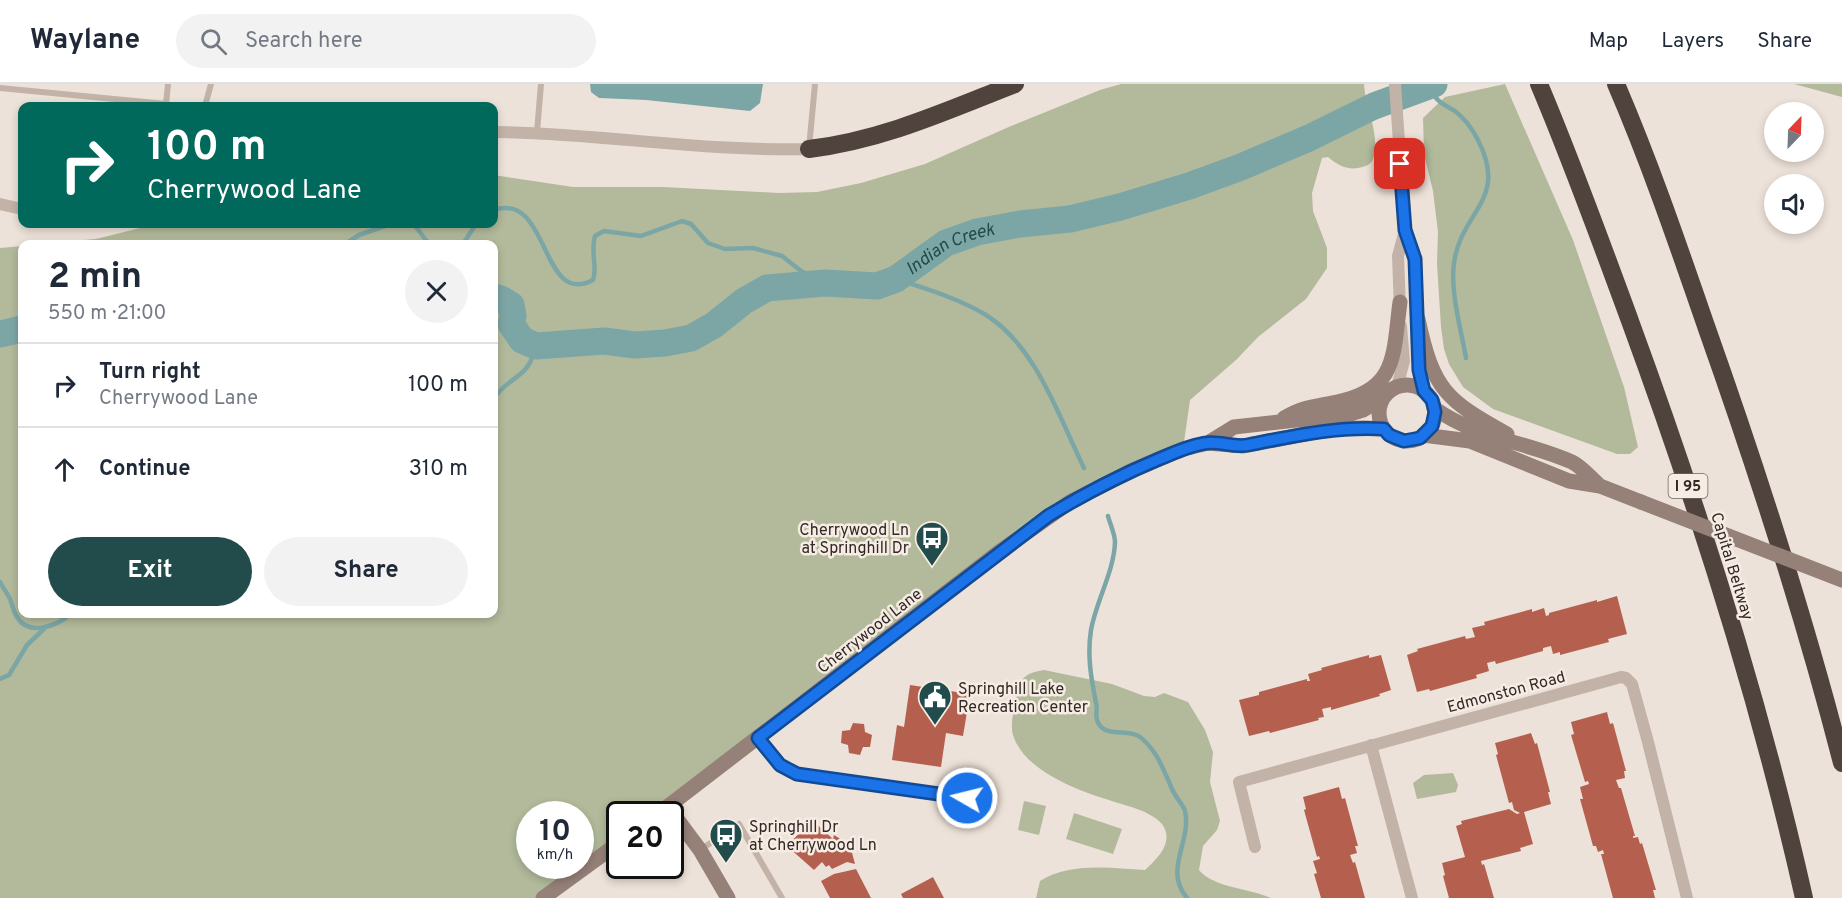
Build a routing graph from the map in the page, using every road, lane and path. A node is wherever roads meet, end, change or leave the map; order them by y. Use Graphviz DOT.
graph roads {
  1 [pos="168,84"];
  2 [pos="211,84"];
  3 [pos="542,84"];
  4 [pos="815,84"];
  5 [pos="1015,84"];
  6 [pos="1395,84"];
  7 [pos="1539,84"];
  8 [pos="1616,84"];
  9 [pos="0,88"];
  10 [pos="138,102"];
  11 [pos="168,102"];
  12 [pos="206,102"];
  13 [pos="498,132"];
  14 [pos="537,132"];
  15 [pos="809,149"];
  16 [pos="0,204"];
  17 [pos="18,208"];
  18 [pos="1405,230"];
  19 [pos="1400,302"];
  20 [pos="1418,319"];
  21 [pos="1397,387"];
  22 [pos="1424,391"];
  23 [pos="1383,398"];
  24 [pos="1434,408"];
  25 [pos="1277,422"];
  26 [pos="1384,429"];
  27 [pos="1423,435"];
  28 [pos="1208,443"];
  29 [pos="1533,448"];
  30 [pos="1600,486"];
  31 [pos="1842,580"];
  32 [pos="758,738"];
  33 [pos="1371,745"];
  34 [pos="1842,763"];
  35 [pos="967,798"];
  36 [pos="676,801"];
  37 [pos="684,834"];
  38 [pos="1255,847"];
  39 [pos="699,850"];
  40 [pos="606,852"];
  41 [pos="543,898"];
  42 [pos="728,898"];
  43 [pos="782,898"];
  44 [pos="1412,898"];
  45 [pos="1687,898"];
  46 [pos="1804,898"];
  1 -- 11 [label="lane"];
  2 -- 12 [label="lane"];
  3 -- 14 [label="lane"];
  4 -- 15 [label="lane"];
  5 -- 15 [label="highway"];
  6 -- 18 [label="street"];
  7 -- 46 [label="highway, Capital Beltway / I 95"];
  8 -- 34 [label="highway"];
  9 -- 10 [label="lane"];
  13 -- 14 [label="street"];
  14 -- 15 [label="street"];
  16 -- 17 [label="street"];
  18 -- 19 [label="street"];
  18 -- 20 [label="street"];
  19 -- 21 [label="street"];
  19 -- 25 [label="street"];
  20 -- 22 [label="street"];
  20 -- 29 [label="street"];
  21 -- 22 [label="street"];
  21 -- 23 [label="street"];
  22 -- 24 [label="street"];
  23 -- 25 [label="street, Cherrywood Lane"];
  23 -- 26 [label="street"];
  24 -- 27 [label="street"];
  24 -- 29 [label="street"];
  25 -- 28 [label="street, Cherrywood Lane"];
  26 -- 27 [label="street"];
  26 -- 28 [label="street, Cherrywood Lane"];
  27 -- 30 [label="street"];
  28 -- 32 [label="street, Cherrywood Lane"];
  29 -- 30 [label="street"];
  30 -- 31 [label="street, bridge"];
  32 -- 35 [label="lane"];
  32 -- 36 [label="street, Cherrywood Lane"];
  33 -- 38 [label="street, Edmonston Road"];
  33 -- 44 [label="street"];
  33 -- 45 [label="street, Edmonston Road"];
  37 -- 39 [label="street"];
  39 -- 42 [label="street"];
  39 -- 43 [label="lane"];
  40 -- 41 [label="street"];
}
